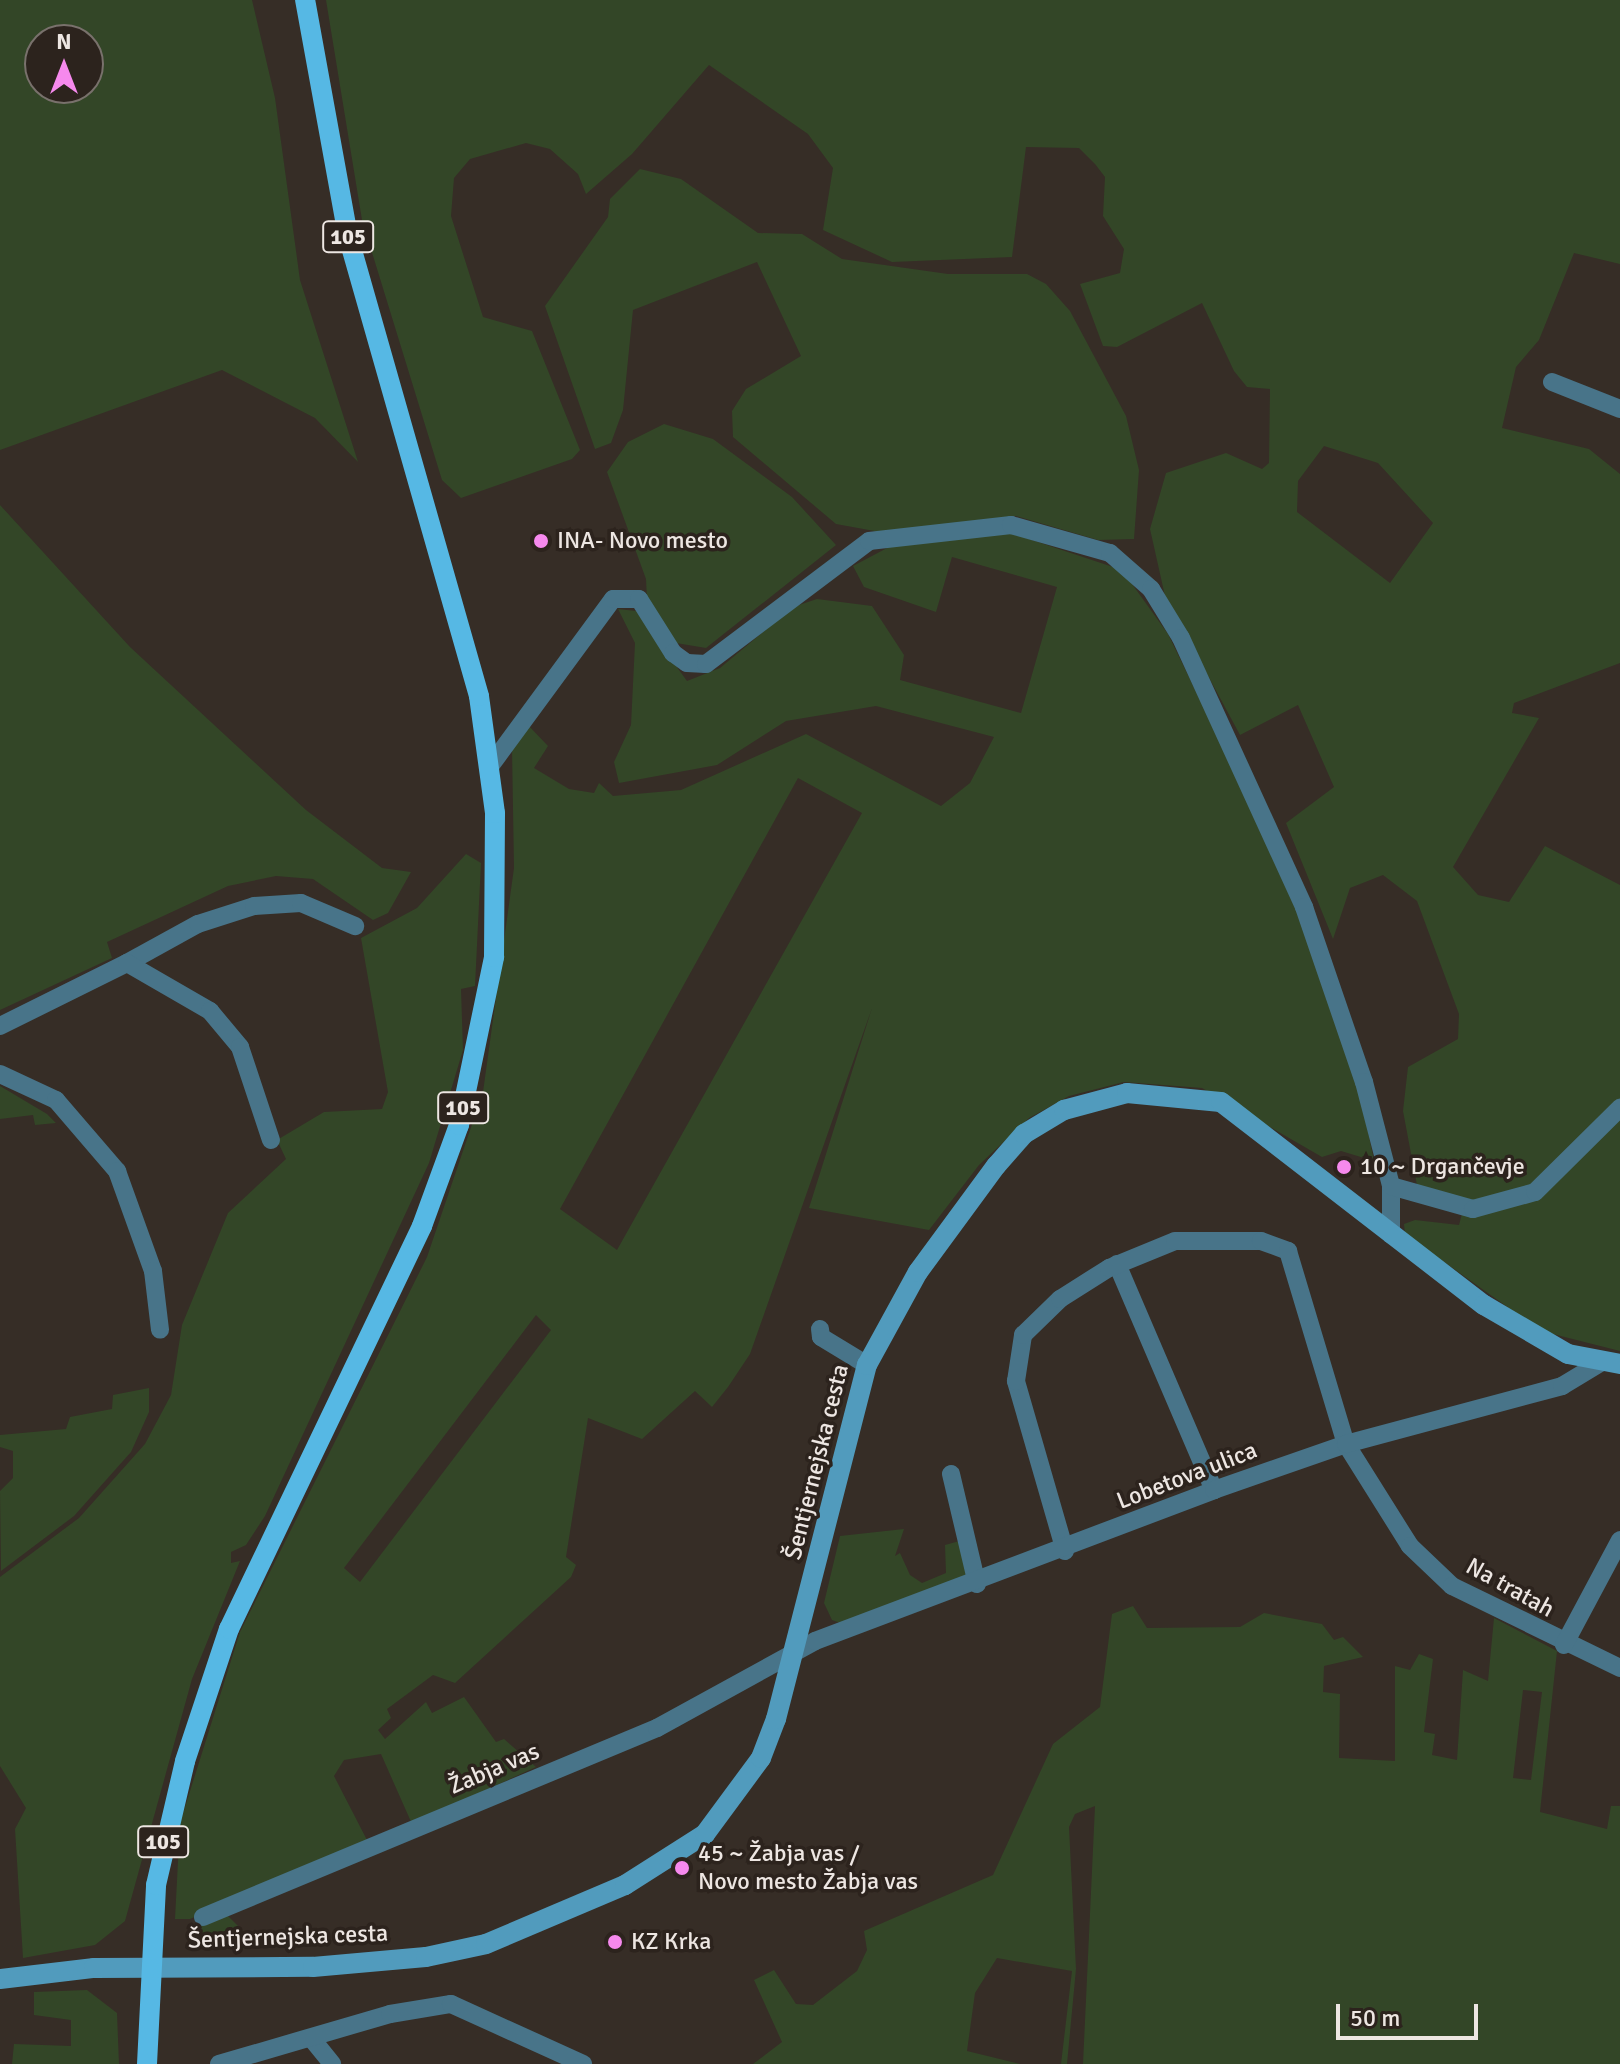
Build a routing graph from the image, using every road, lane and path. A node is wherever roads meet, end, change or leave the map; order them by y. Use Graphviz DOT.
graph roads {
  1 [pos="305,0"];
  2 [pos="1552,382"];
  3 [pos="1620,409"];
  4 [pos="491,765"];
  5 [pos="355,926"];
  6 [pos="127,963"];
  7 [pos="0,1026"];
  8 [pos="0,1074"];
  9 [pos="1620,1108"];
  10 [pos="271,1140"];
  11 [pos="1391,1186"];
  12 [pos="1391,1235"];
  13 [pos="1117,1264"];
  14 [pos="820,1329"];
  15 [pos="160,1330"];
  16 [pos="1610,1364"];
  17 [pos="867,1365"];
  18 [pos="1346,1444"];
  19 [pos="951,1474"];
  20 [pos="1214,1490"];
  21 [pos="1620,1540"];
  22 [pos="1065,1551"];
  23 [pos="977,1584"];
  24 [pos="1564,1645"];
  25 [pos="797,1652"];
  26 [pos="1620,1668"];
  27 [pos="203,1917"];
  28 [pos="147,1966"];
  29 [pos="0,1979"];
  30 [pos="312,2039"];
  31 [pos="147,2064"];
  32 [pos="219,2064"];
  33 [pos="332,2064"];
  34 [pos="583,2064"];
  1 -- 4 [label="main road, 105"];
  2 -- 3 [label="street"];
  4 -- 11 [label="street"];
  4 -- 28 [label="main road, 105"];
  5 -- 6 [label="street"];
  6 -- 7 [label="street"];
  6 -- 10 [label="street"];
  8 -- 15 [label="street"];
  9 -- 11 [label="street"];
  11 -- 12 [label="street"];
  12 -- 16 [label="main road, Šentjernejska cesta"];
  12 -- 17 [label="main road, Šentjernejska cesta"];
  13 -- 18 [label="street, Na tratah"];
  13 -- 20 [label="street"];
  13 -- 22 [label="street"];
  14 -- 17 [label="street"];
  16 -- 18 [label="street, Lobetova ulica"];
  17 -- 25 [label="main road, Šentjernejska cesta"];
  18 -- 20 [label="street, Lobetova ulica"];
  18 -- 24 [label="street, Na tratah"];
  19 -- 23 [label="street"];
  20 -- 22 [label="street, Lobetova ulica"];
  21 -- 24 [label="street"];
  22 -- 23 [label="street, Lobetova ulica"];
  23 -- 25 [label="street, Lobetova ulica"];
  24 -- 26 [label="street, Na tratah"];
  25 -- 27 [label="street, Žabja vas"];
  25 -- 28 [label="main road, Šentjernejska cesta"];
  28 -- 29 [label="main road, Šentjernejska cesta"];
  28 -- 31 [label="main road, 105"];
  30 -- 32 [label="street"];
  30 -- 33 [label="street"];
  30 -- 34 [label="street"];
}
